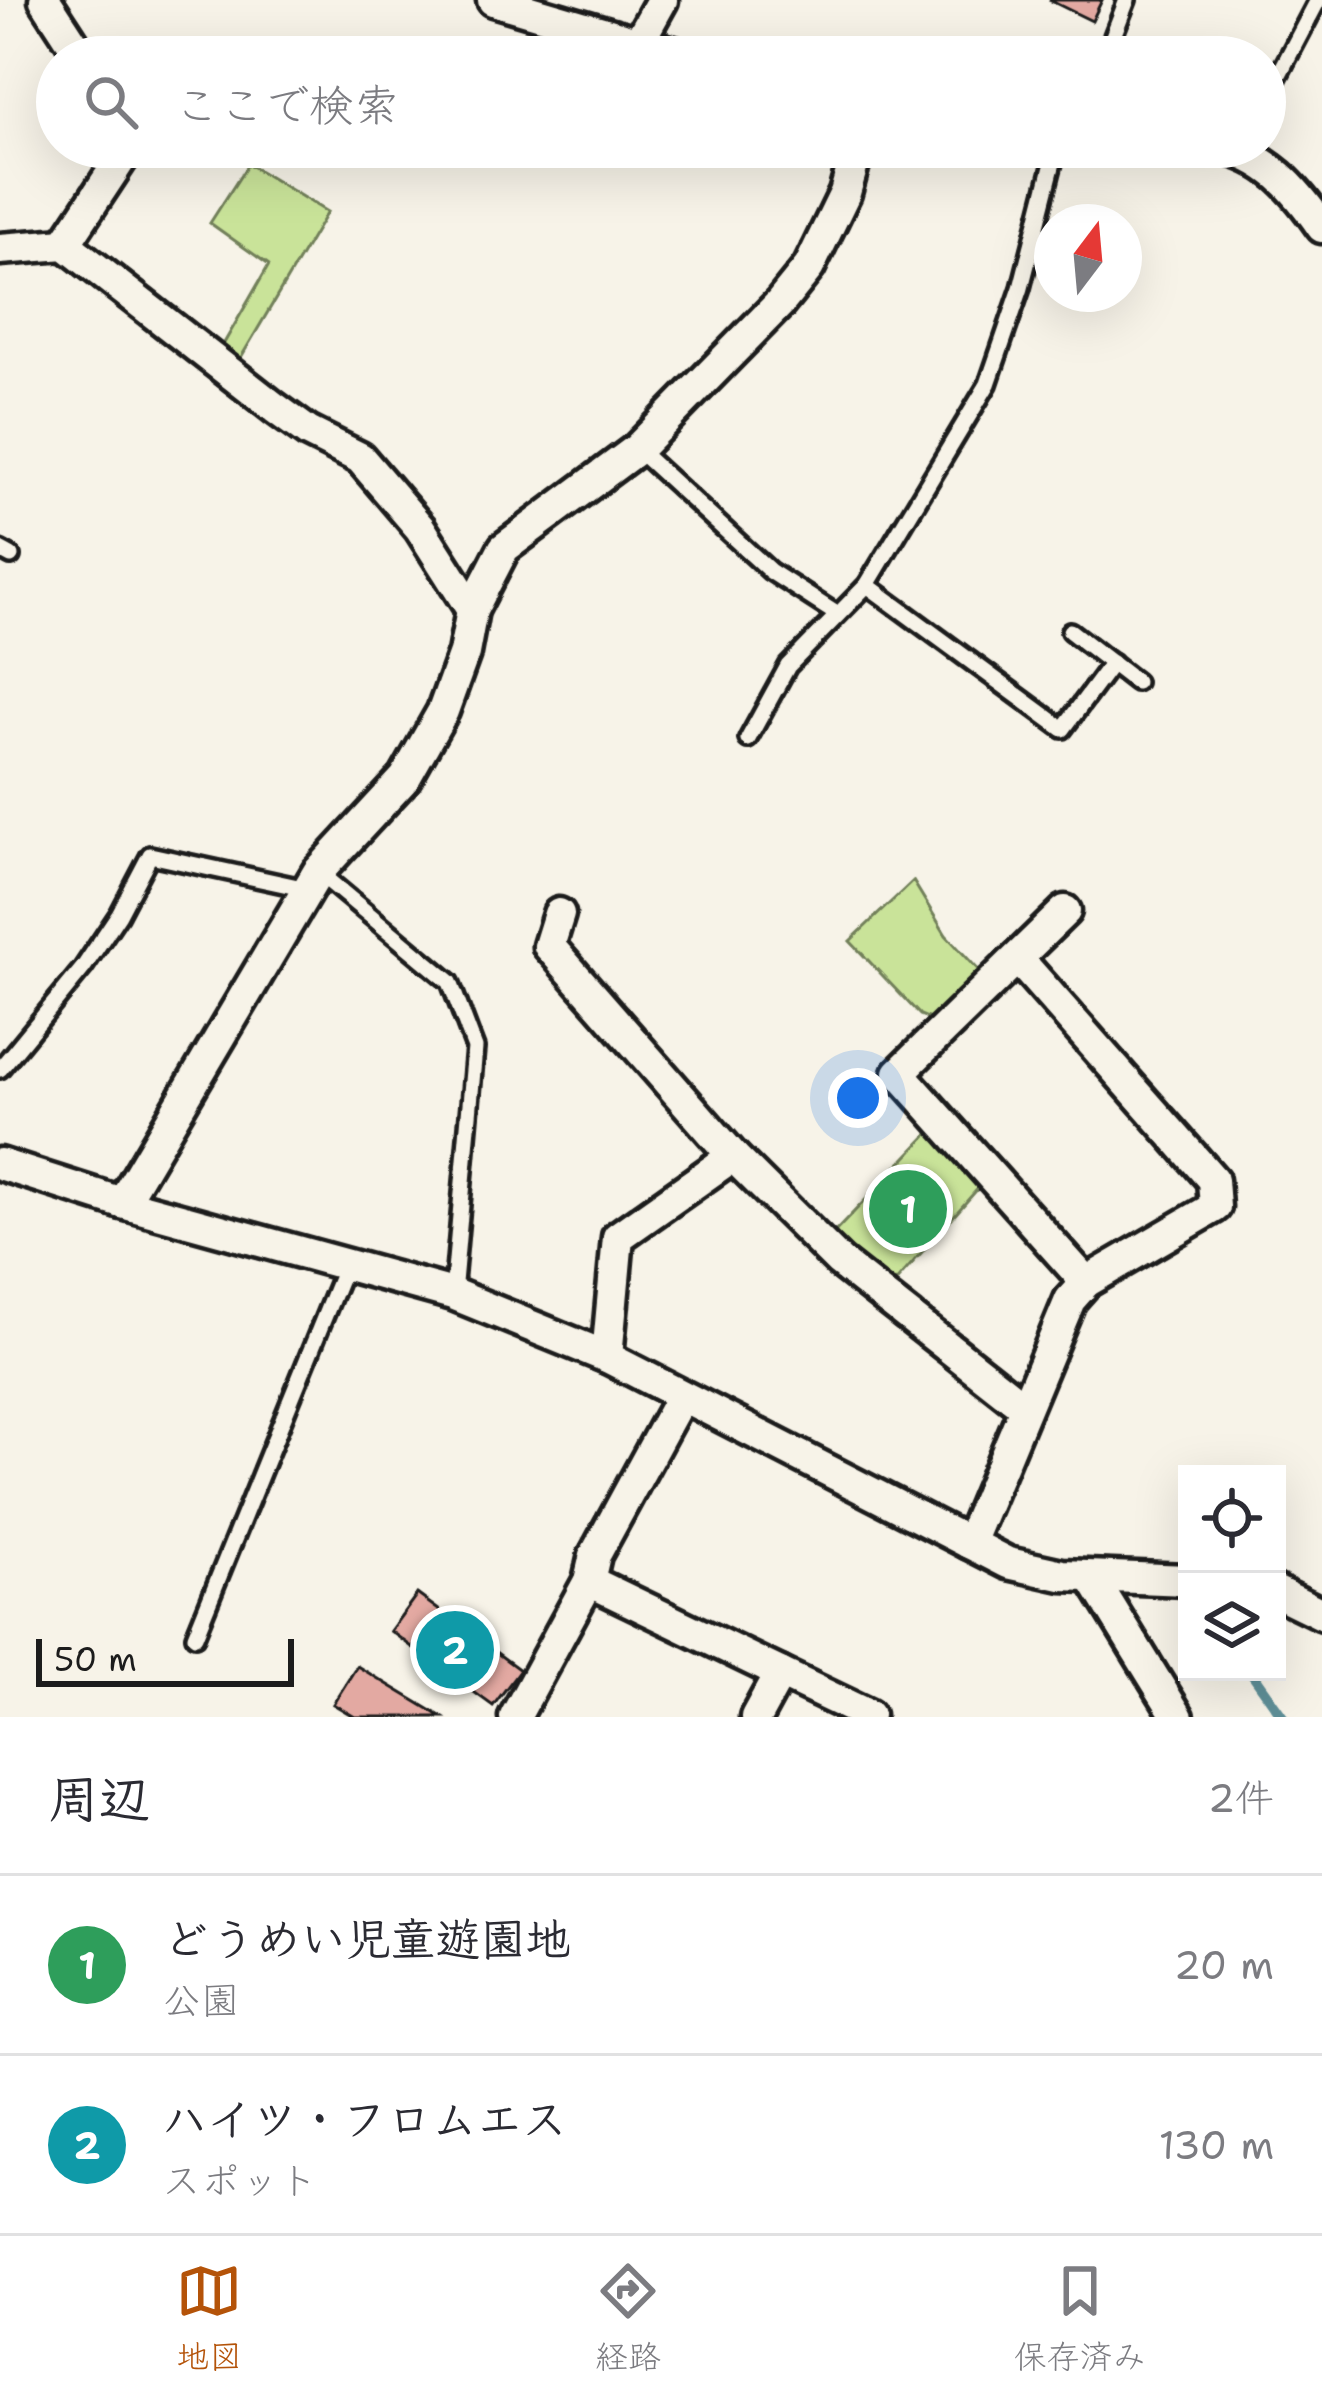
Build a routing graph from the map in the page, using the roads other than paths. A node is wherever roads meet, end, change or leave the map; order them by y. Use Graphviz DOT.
graph roads {
  1 [pos="45,0"];
  2 [pos="494,0"];
  3 [pos="662,0"];
  4 [pos="1127,0"];
  5 [pos="1318,0"];
  6 [pos="68,36"];
  7 [pos="608,36"];
  8 [pos="642,36"];
  9 [pos="1113,36"];
  10 [pos="1286,61"];
  11 [pos="115,168"];
  12 [pos="852,168"];
  13 [pos="1052,168"];
  14 [pos="1270,168"];
  15 [pos="1322,227"];
  16 [pos="65,244"];
  17 [pos="0,249"];
  18 [pos="637,449"];
  19 [pos="867,585"];
  20 [pos="472,610"];
  21 [pos="836,614"];
  22 [pos="1070,631"];
  23 [pos="1112,663"];
  24 [pos="1136,682"];
  25 [pos="748,739"];
  26 [pos="312,880"];
  27 [pos="1065,911"];
  28 [pos="559,914"];
  29 [pos="1019,960"];
  30 [pos="0,1069"];
  31 [pos="733,1156"];
  32 [pos="0,1163"];
  33 [pos="122,1203"];
  34 [pos="345,1266"];
  35 [pos="1086,1282"];
  36 [pos="453,1294"];
  37 [pos="607,1358"];
  38 [pos="681,1397"];
  39 [pos="1023,1406"];
  40 [pos="969,1543"];
  41 [pos="1092,1577"];
  42 [pos="1178,1580"];
  43 [pos="590,1581"];
  44 [pos="1286,1596"];
  45 [pos="1322,1614"];
  46 [pos="196,1636"];
  47 [pos="780,1672"];
  48 [pos="868,1714"];
  49 [pos="515,1717"];
  50 [pos="756,1717"];
  51 [pos="1178,1717"];
  1 -- 6 [label="street"];
  2 -- 7 [label="street"];
  3 -- 8 [label="street"];
  4 -- 9 [label="lane"];
  5 -- 10 [label="lane"];
  11 -- 16 [label="street"];
  12 -- 18 [label="street"];
  13 -- 19 [label="lane"];
  14 -- 15 [label="street"];
  16 -- 17 [label="street"];
  16 -- 20 [label="street"];
  18 -- 20 [label="street"];
  18 -- 21 [label="lane"];
  19 -- 21 [label="lane"];
  19 -- 23 [label="lane"];
  20 -- 26 [label="street"];
  21 -- 25 [label="lane"];
  22 -- 23 [label="lane"];
  23 -- 24 [label="lane"];
  26 -- 30 [label="lane"];
  26 -- 33 [label="street"];
  26 -- 36 [label="lane"];
  27 -- 29 [label="street"];
  28 -- 31 [label="street"];
  29 -- 35 [label="street"];
  29 -- 35 [label="street"];
  31 -- 37 [label="street"];
  31 -- 39 [label="street"];
  32 -- 33 [label="street"];
  33 -- 34 [label="street"];
  34 -- 36 [label="street"];
  34 -- 46 [label="lane"];
  35 -- 39 [label="street"];
  36 -- 37 [label="street"];
  37 -- 38 [label="street"];
  38 -- 40 [label="street"];
  38 -- 43 [label="street"];
  39 -- 40 [label="street"];
  40 -- 41 [label="street"];
  41 -- 42 [label="street"];
  41 -- 51 [label="street"];
  43 -- 47 [label="street"];
  43 -- 49 [label="street"];
  44 -- 45 [label="street"];
  47 -- 48 [label="street"];
  47 -- 50 [label="street"];
}
